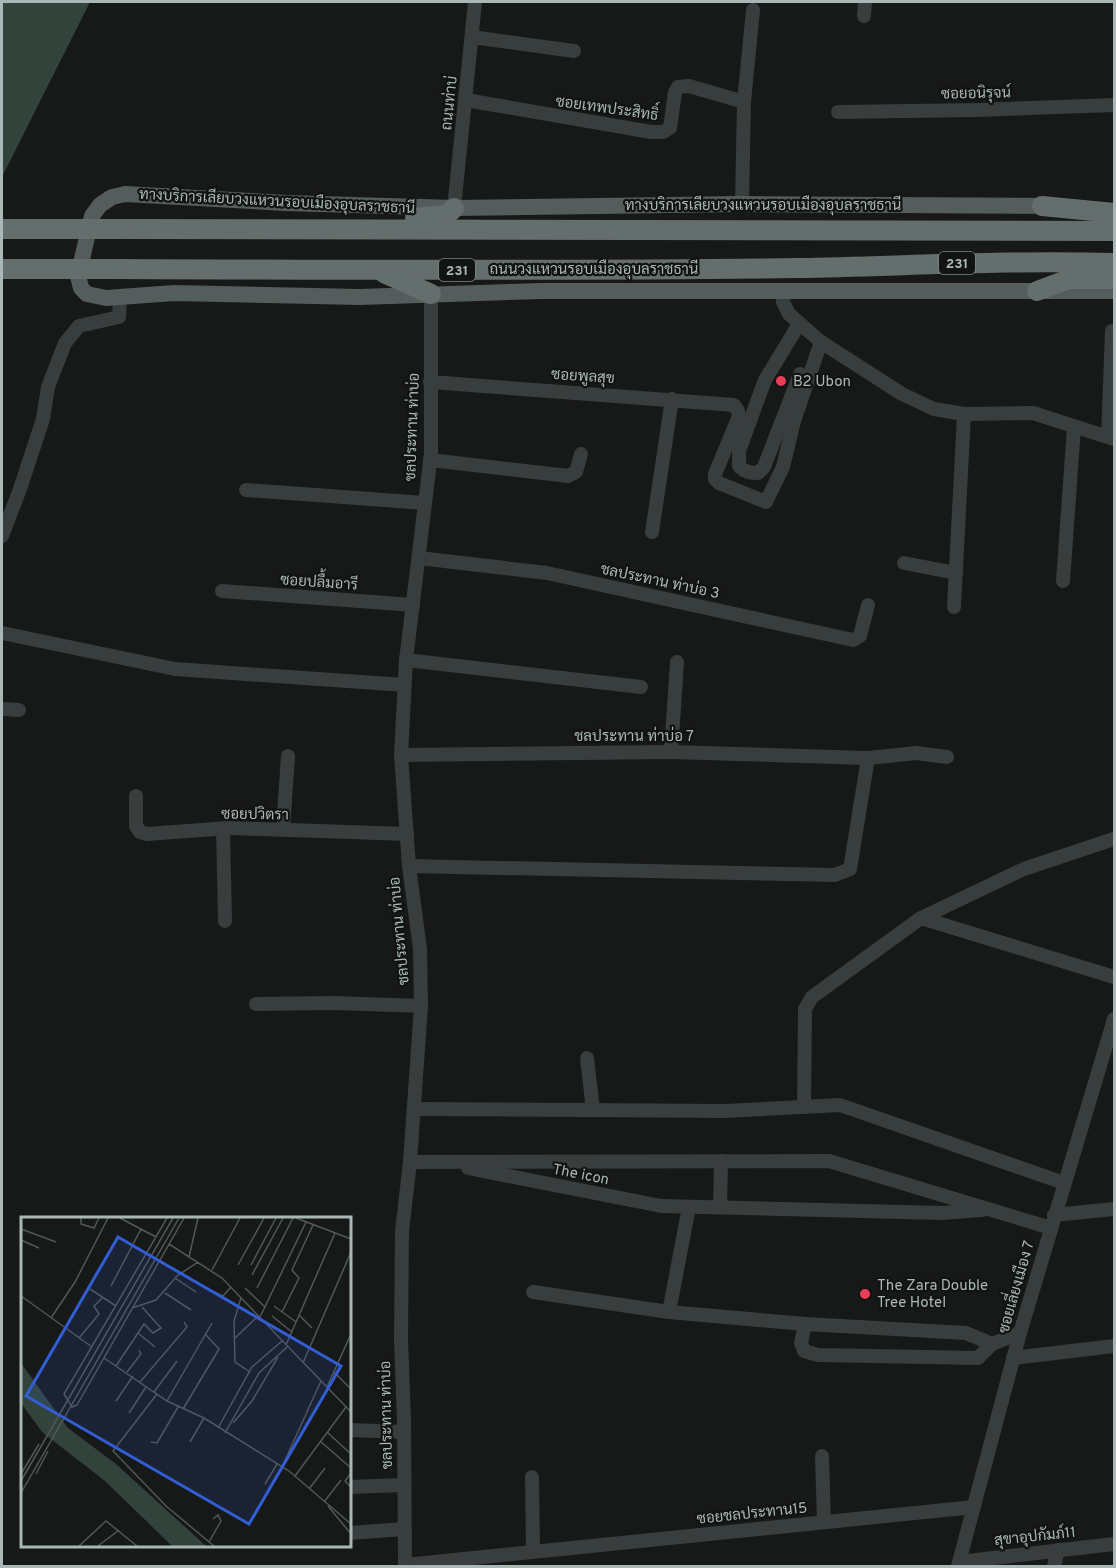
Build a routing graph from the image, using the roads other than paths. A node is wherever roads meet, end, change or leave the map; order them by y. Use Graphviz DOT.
graph roads {
  1 [pos="475,2"];
  2 [pos="865,2"];
  3 [pos="753,10"];
  4 [pos="864,16"];
  5 [pos="472,37"];
  6 [pos="574,51"];
  7 [pos="466,100"];
  8 [pos="744,102"];
  9 [pos="1114,105"];
  10 [pos="838,112"];
  11 [pos="742,204"];
  12 [pos="1114,205"];
  13 [pos="1042,206"];
  14 [pos="454,208"];
  15 [pos="1114,213"];
  16 [pos="2,229"];
  17 [pos="378,229"];
  18 [pos="1114,231"];
  19 [pos="1114,262"];
  20 [pos="2,269"];
  21 [pos="376,270"];
  22 [pos="1114,279"];
  23 [pos="784,290"];
  24 [pos="1037,291"];
  25 [pos="1114,291"];
  26 [pos="431,294"];
  27 [pos="120,297"];
  28 [pos="799,324"];
  29 [pos="1112,331"];
  30 [pos="817,340"];
  31 [pos="430,382"];
  32 [pos="672,399"];
  33 [pos="964,414"];
  34 [pos="1074,427"];
  35 [pos="1112,437"];
  36 [pos="581,454"];
  37 [pos="430,460"];
  38 [pos="246,490"];
  39 [pos="425,503"];
  40 [pos="652,532"];
  41 [pos="2,536"];
  42 [pos="419,558"];
  43 [pos="904,563"];
  44 [pos="956,573"];
  45 [pos="1063,581"];
  46 [pos="222,591"];
  47 [pos="413,605"];
  48 [pos="868,605"];
  49 [pos="954,607"];
  50 [pos="2,633"];
  51 [pos="406,660"];
  52 [pos="677,662"];
  53 [pos="404,685"];
  54 [pos="641,687"];
  55 [pos="2,709"];
  56 [pos="19,710"];
  57 [pos="670,752"];
  58 [pos="401,754"];
  59 [pos="288,756"];
  60 [pos="947,757"];
  61 [pos="868,758"];
  62 [pos="136,796"];
  63 [pos="223,829"];
  64 [pos="283,830"];
  65 [pos="407,834"];
  66 [pos="1114,839"];
  67 [pos="409,866"];
  68 [pos="921,918"];
  69 [pos="225,921"];
  70 [pos="1114,977"];
  71 [pos="256,1004"];
  72 [pos="421,1006"];
  73 [pos="1114,1019"];
  74 [pos="587,1058"];
  75 [pos="804,1107"];
  76 [pos="414,1110"];
  77 [pos="593,1110"];
  78 [pos="721,1161"];
  79 [pos="411,1162"];
  80 [pos="436,1162"];
  81 [pos="1064,1183"];
  82 [pos="689,1206"];
  83 [pos="720,1207"];
  84 [pos="1114,1209"];
  85 [pos="991,1210"];
  86 [pos="1052,1222"];
  87 [pos="533,1292"];
  88 [pos="669,1312"];
  89 [pos="804,1324"];
  90 [pos="1020,1333"];
  91 [pos="992,1344"];
  92 [pos="1114,1346"];
  93 [pos="1013,1358"];
  94 [pos="351,1430"];
  95 [pos="404,1432"];
  96 [pos="822,1456"];
  97 [pos="532,1477"];
  98 [pos="404,1485"];
  99 [pos="351,1487"];
  100 [pos="974,1508"];
  101 [pos="824,1522"];
  102 [pos="404,1529"];
  103 [pos="351,1533"];
  104 [pos="1114,1544"];
  105 [pos="1058,1550"];
  106 [pos="533,1551"];
  107 [pos="959,1564"];
  108 [pos="405,1566"];
  109 [pos="1054,1566"];
  1 -- 5 [label="street, ถนนท่าบ่"];
  2 -- 4 [label="street"];
  3 -- 8 [label="street"];
  5 -- 6 [label="street"];
  5 -- 7 [label="street, ถนนท่าบ่"];
  7 -- 8 [label="street, ซอยเทพประสิทธิ์"];
  7 -- 14 [label="street, ถนนท่าบ่"];
  8 -- 11 [label="street"];
  9 -- 10 [label="street, ซอยอนิรุจน์"];
  11 -- 13 [label="main road, ทางบริการเลียบวงแหวนรอบเมืองอุบลราชธานี"];
  11 -- 14 [label="main road, ทางบริการเลียบวงแหวนรอบเมืองอุบลราชธานี"];
  12 -- 13 [label="main road, ทางบริการเลียบวงแหวนรอบเมืองอุบลราชธานี"];
  13 -- 15 [label="highway"];
  14 -- 17 [label="highway"];
  14 -- 27 [label="main road, ทางบริการเลียบวงแหวนรอบเมืองอุบลราชธานี"];
  16 -- 17 [label="highway, 231, bridge"];
  17 -- 18 [label="highway, 231"];
  19 -- 21 [label="highway, ถนนวงแหวนรอบเมืองอุบลราชธานี / 231"];
  20 -- 21 [label="highway, ถนนวงแหวนรอบเมืองอุบลราชธานี / 231, bridge"];
  21 -- 26 [label="highway"];
  22 -- 24 [label="highway"];
  23 -- 24 [label="main road, ทางบริการเลียบวงแหวนรอบเมืองอุบลราชธานี"];
  23 -- 26 [label="main road, ทางบริการเลียบวงแหวนรอบเมืองอุบลราชธานี"];
  23 -- 28 [label="street"];
  24 -- 25 [label="main road, ทางบริการเลียบวงแหวนรอบเมืองอุบลราชธานี"];
  26 -- 27 [label="main road, ทางบริการเลียบวงแหวนรอบเมืองอุบลราชธานี"];
  26 -- 31 [label="street, ชลประทาน ท่าบ่อ"];
  27 -- 41 [label="street"];
  28 -- 30 [label="street"];
  28 -- 30 [label="street"];
  29 -- 35 [label="street"];
  30 -- 32 [label="street, ซอยพูลสุข"];
  30 -- 33 [label="street"];
  31 -- 32 [label="street, ซอยพูลสุข"];
  31 -- 37 [label="street, ชลประทาน ท่าบ่อ"];
  32 -- 40 [label="street"];
  33 -- 34 [label="street"];
  33 -- 44 [label="street"];
  34 -- 35 [label="street"];
  34 -- 45 [label="street"];
  36 -- 37 [label="street"];
  37 -- 39 [label="street, ชลประทาน ท่าบ่อ"];
  38 -- 39 [label="street"];
  39 -- 42 [label="street, ชลประทาน ท่าบ่อ"];
  42 -- 47 [label="street, ชลประทาน ท่าบ่อ"];
  42 -- 48 [label="street, ชลประทาน ท่าบ่อ 3"];
  43 -- 44 [label="street"];
  44 -- 49 [label="street"];
  46 -- 47 [label="street, ซอยปลื้มอารี"];
  47 -- 51 [label="street, ชลประทาน ท่าบ่อ"];
  50 -- 53 [label="street"];
  51 -- 53 [label="street, ชลประทาน ท่าบ่อ"];
  51 -- 54 [label="street"];
  52 -- 57 [label="street"];
  53 -- 58 [label="street, ชลประทาน ท่าบ่อ"];
  55 -- 56 [label="street"];
  57 -- 58 [label="street, ชลประทาน ท่าบ่อ 7"];
  57 -- 61 [label="street, ชลประทาน ท่าบ่อ 7"];
  58 -- 65 [label="street, ชลประทาน ท่าบ่อ"];
  59 -- 64 [label="street"];
  60 -- 61 [label="street, ชลประทาน ท่าบ่อ 7"];
  61 -- 67 [label="street"];
  62 -- 63 [label="street, ซอยปวิตรา"];
  63 -- 64 [label="street, ซอยปวิตรา"];
  63 -- 69 [label="street"];
  64 -- 65 [label="street, ซอยปวิตรา"];
  65 -- 67 [label="street, ชลประทาน ท่าบ่อ"];
  66 -- 68 [label="street"];
  67 -- 72 [label="street, ชลประทาน ท่าบ่อ"];
  68 -- 70 [label="street"];
  68 -- 75 [label="street"];
  71 -- 72 [label="street"];
  72 -- 76 [label="street, ชลประทาน ท่าบ่อ"];
  73 -- 81 [label="street, ซอยเลี่ยงเมือง 7"];
  74 -- 77 [label="street"];
  75 -- 77 [label="street"];
  75 -- 81 [label="street"];
  76 -- 77 [label="street"];
  76 -- 79 [label="street, ชลประทาน ท่าบ่อ"];
  78 -- 80 [label="street, The icon"];
  78 -- 83 [label="street"];
  78 -- 85 [label="street, The icon"];
  79 -- 80 [label="street, The icon"];
  79 -- 95 [label="street, ชลประทาน ท่าบ่อ"];
  80 -- 82 [label="street, The icon"];
  81 -- 86 [label="street, ซอยเลี่ยงเมือง 7"];
  82 -- 83 [label="street, The icon"];
  82 -- 88 [label="street"];
  83 -- 85 [label="street, The icon"];
  84 -- 86 [label="street"];
  85 -- 86 [label="street, The icon"];
  86 -- 90 [label="street, ซอยเลี่ยงเมือง 7"];
  87 -- 88 [label="street"];
  88 -- 89 [label="street"];
  89 -- 91 [label="street"];
  89 -- 91 [label="street"];
  90 -- 91 [label="street"];
  90 -- 93 [label="street, ซอยเลี่ยงเมือง 7"];
  92 -- 93 [label="street"];
  93 -- 100 [label="street, ซอยเลี่ยงเมือง 7"];
  94 -- 95 [label="street"];
  95 -- 98 [label="street, ชลประทาน ท่าบ่อ"];
  96 -- 101 [label="street"];
  97 -- 106 [label="street"];
  98 -- 99 [label="street"];
  98 -- 102 [label="street, ชลประทาน ท่าบ่อ"];
  100 -- 101 [label="street, ซอยชลประทาน15"];
  100 -- 107 [label="street, ซอยเลี่ยงเมือง 7"];
  101 -- 106 [label="street, ซอยชลประทาน15"];
  102 -- 103 [label="street"];
  102 -- 108 [label="street, ชลประทาน ท่าบ่อ"];
  104 -- 105 [label="street, สุขาอุปกัมภ์11"];
  105 -- 107 [label="street, สุขาอุปกัมภ์11"];
  105 -- 109 [label="street"];
  106 -- 108 [label="street, ซอยชลประทาน15"];
}
